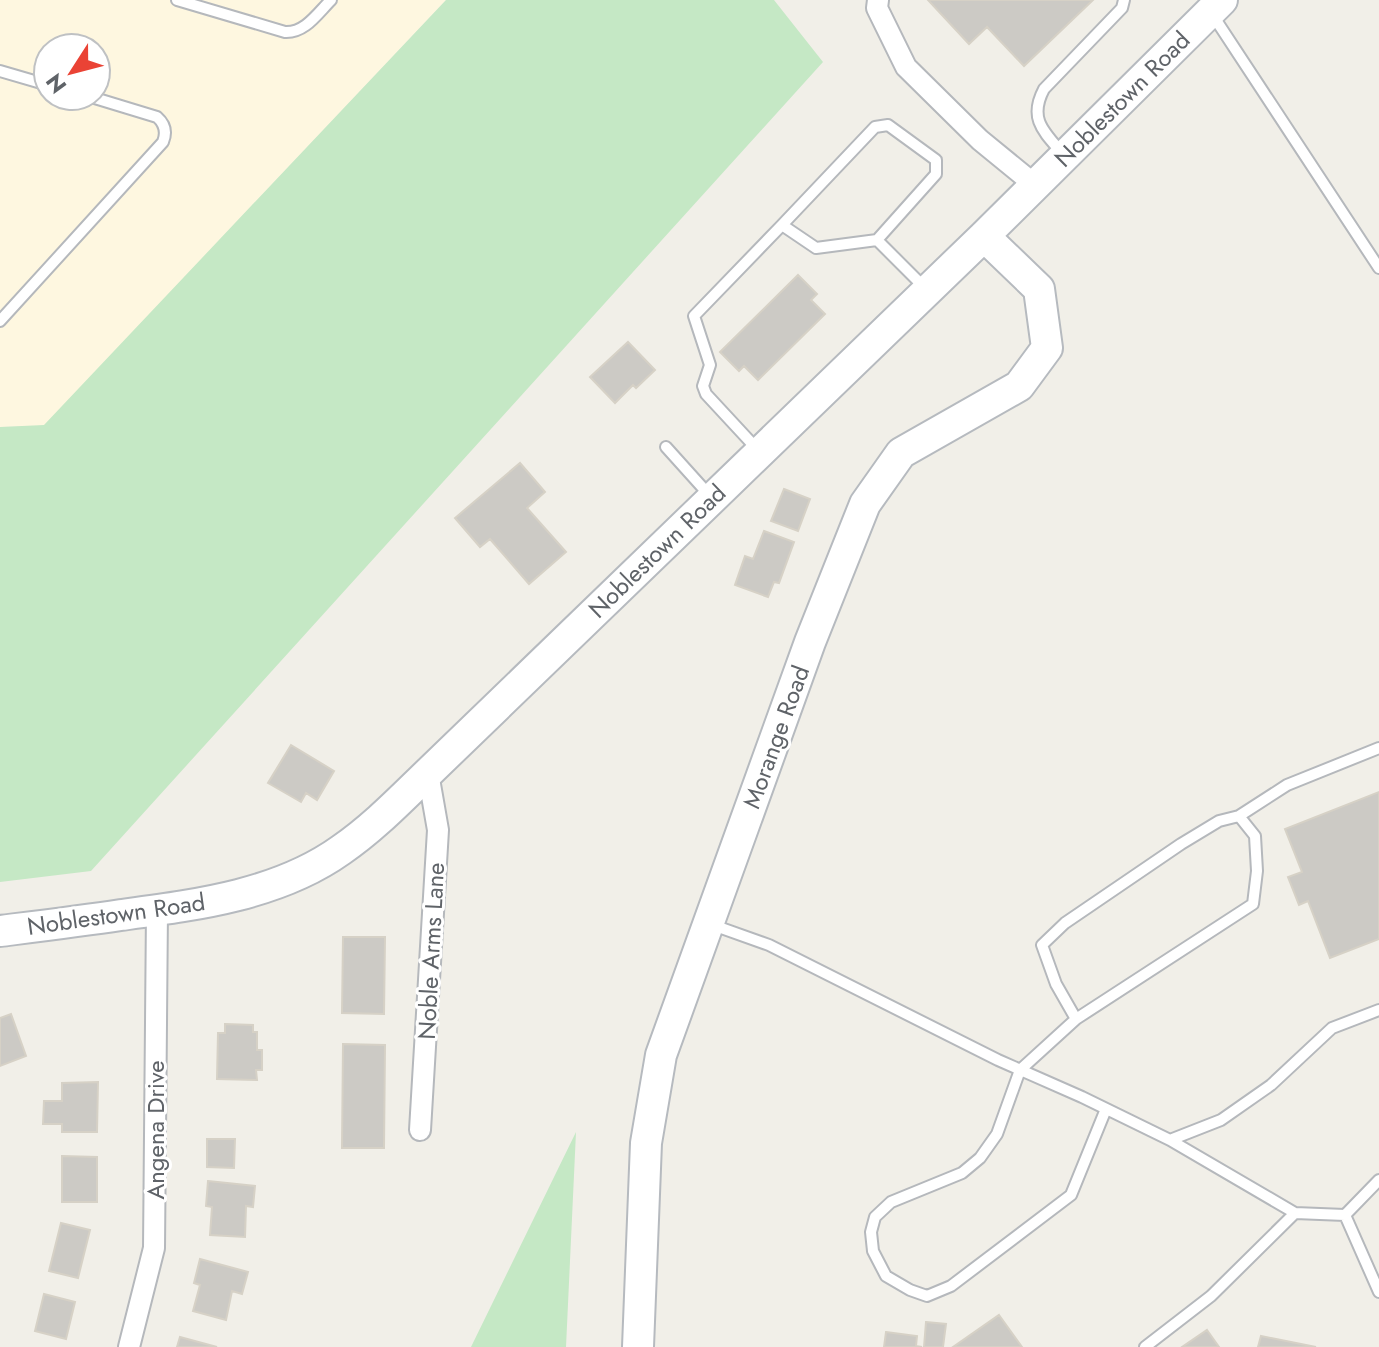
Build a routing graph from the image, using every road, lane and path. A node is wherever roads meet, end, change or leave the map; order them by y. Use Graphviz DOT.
graph roads {
  1 [pos="177,0"];
  2 [pos="331,0"];
  3 [pos="878,0"];
  4 [pos="1124,0"];
  5 [pos="1216,6"];
  6 [pos="0,71"];
  7 [pos="32,80"];
  8 [pos="112,103"];
  9 [pos="1064,156"];
  10 [pos="1035,185"];
  11 [pos="782,225"];
  12 [pos="984,236"];
  13 [pos="877,240"];
  14 [pos="1379,268"];
  15 [pos="927,291"];
  16 [pos="0,321"];
  17 [pos="666,447"];
  18 [pos="760,452"];
  19 [pos="713,498"];
  20 [pos="1379,748"];
  21 [pos="428,773"];
  22 [pos="1239,816"];
  23 [pos="157,910"];
  24 [pos="708,923"];
  25 [pos="0,931"];
  26 [pos="1379,1010"];
  27 [pos="1076,1019"];
  28 [pos="1020,1070"];
  29 [pos="1106,1109"];
  30 [pos="420,1130"];
  31 [pos="1170,1140"];
  32 [pos="1379,1180"];
  33 [pos="1295,1213"];
  34 [pos="1345,1215"];
  35 [pos="1379,1292"];
  36 [pos="129,1347"];
  37 [pos="638,1347"];
  38 [pos="1145,1347"];
  1 -- 2 [label="lane"];
  3 -- 10 [label="street"];
  4 -- 9 [label="lane"];
  5 -- 9 [label="main road, Noblestown Road"];
  5 -- 14 [label="lane"];
  6 -- 7 [label="lane"];
  8 -- 16 [label="lane"];
  9 -- 10 [label="main road, Noblestown Road"];
  10 -- 12 [label="main road, Noblestown Road"];
  11 -- 13 [label="lane"];
  11 -- 13 [label="lane"];
  11 -- 18 [label="lane"];
  12 -- 15 [label="main road, Noblestown Road"];
  12 -- 24 [label="main road, Morange Road"];
  13 -- 15 [label="lane"];
  15 -- 18 [label="main road, Noblestown Road"];
  17 -- 19 [label="lane"];
  18 -- 19 [label="main road, Noblestown Road"];
  19 -- 21 [label="main road, Noblestown Road"];
  20 -- 22 [label="lane"];
  21 -- 23 [label="main road, Noblestown Road"];
  21 -- 30 [label="street, Noble Arms Lane"];
  22 -- 27 [label="lane"];
  22 -- 27 [label="lane"];
  23 -- 25 [label="main road, Noblestown Road"];
  23 -- 36 [label="street, Angena Drive"];
  24 -- 28 [label="lane"];
  24 -- 37 [label="main road, Morange Road"];
  26 -- 31 [label="lane"];
  27 -- 28 [label="lane"];
  28 -- 29 [label="lane"];
  28 -- 29 [label="lane"];
  29 -- 31 [label="lane"];
  31 -- 33 [label="lane"];
  32 -- 34 [label="lane"];
  33 -- 34 [label="lane"];
  33 -- 38 [label="lane"];
  34 -- 35 [label="lane"];
}
